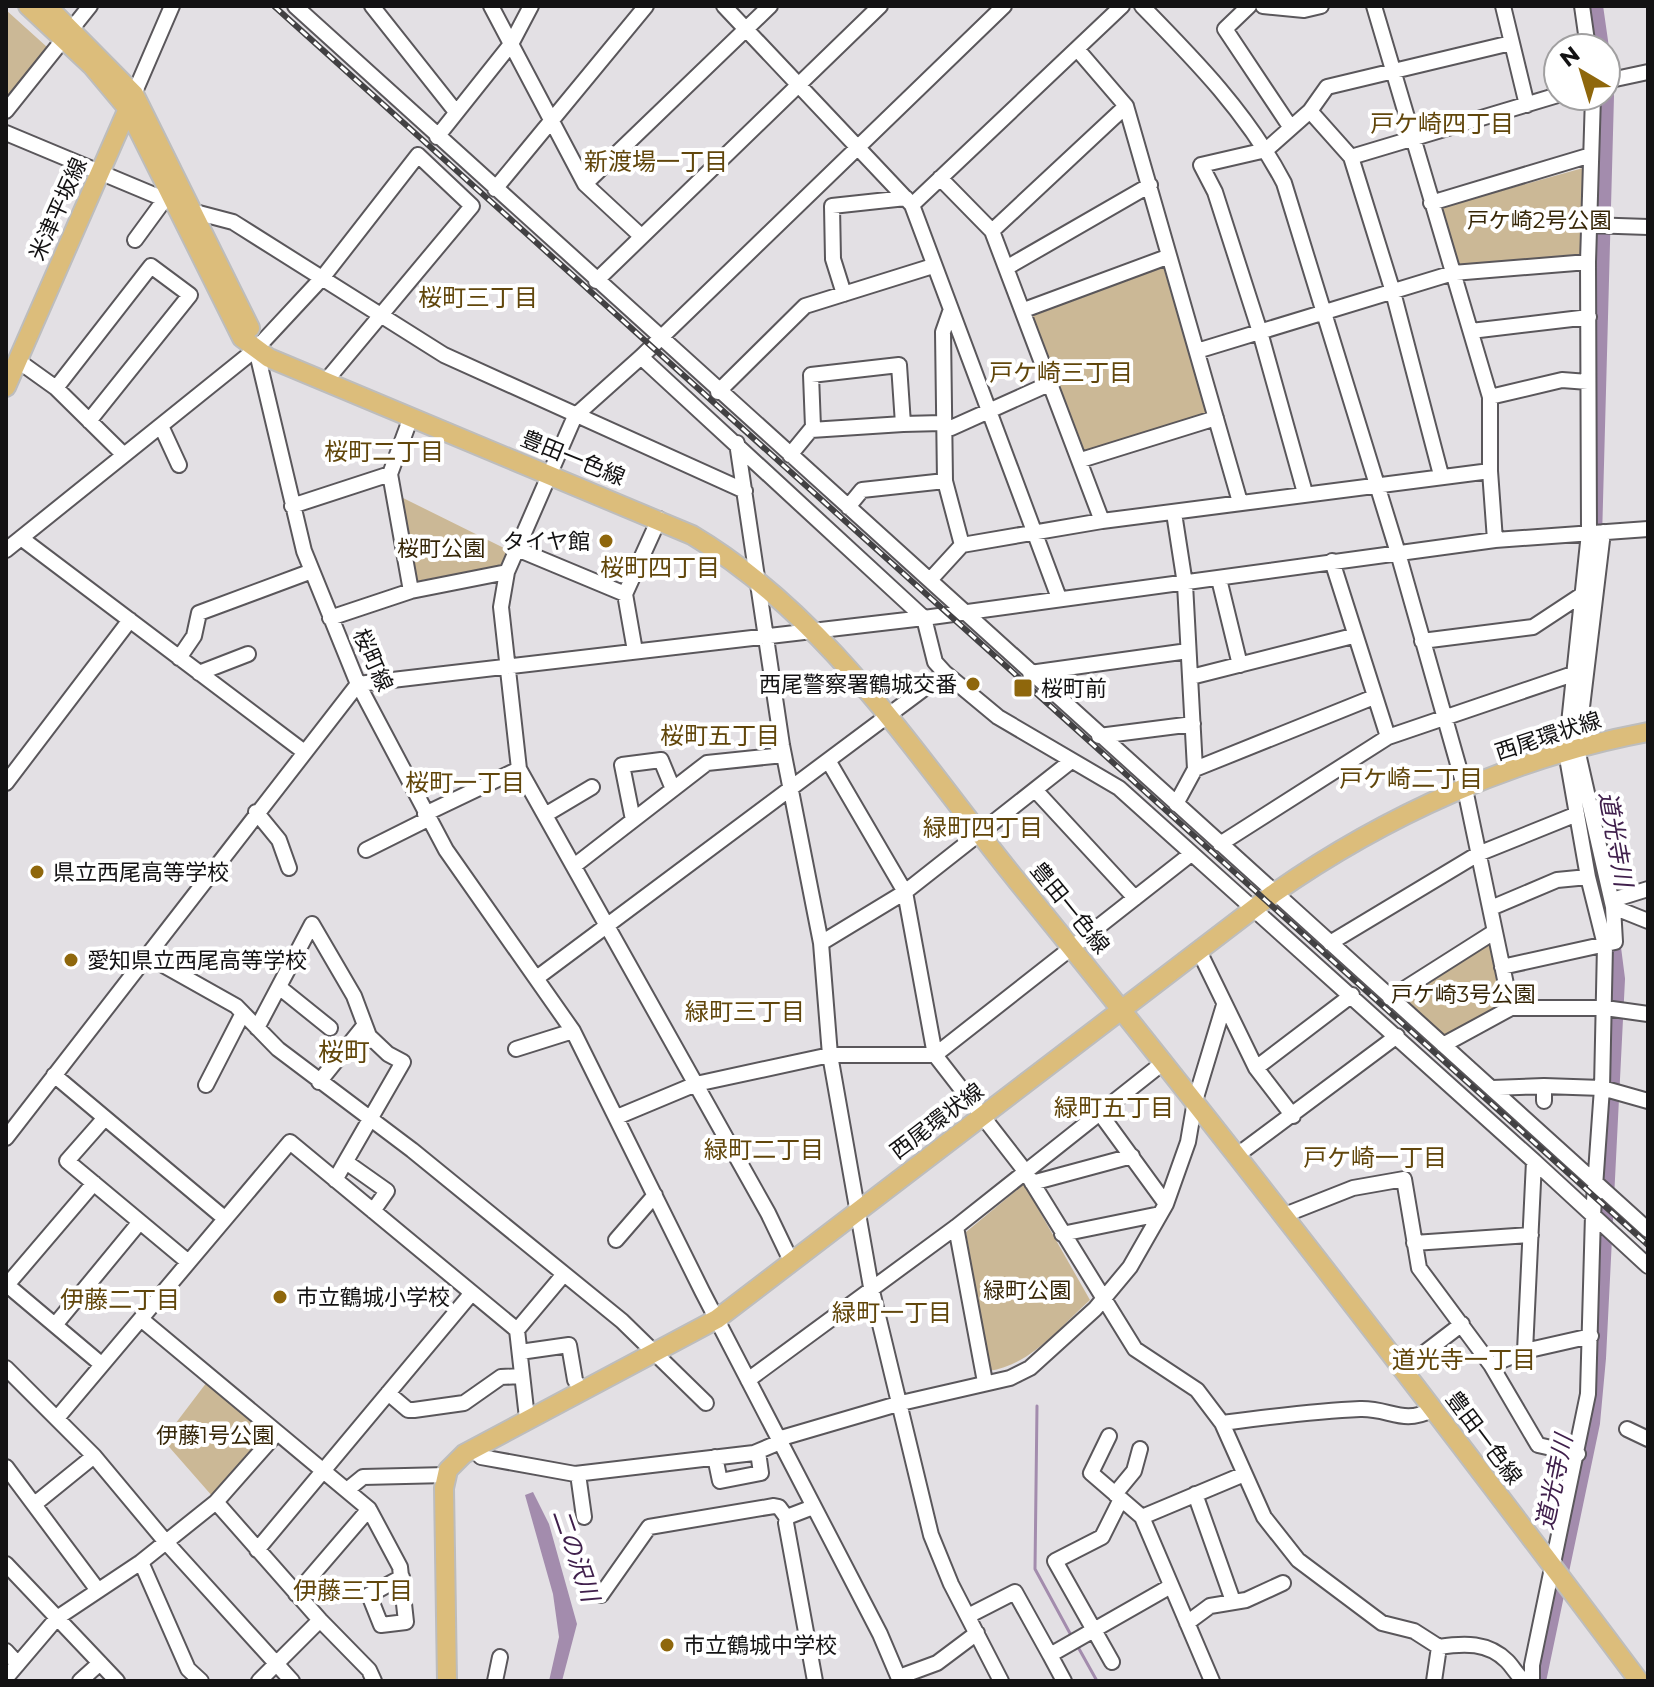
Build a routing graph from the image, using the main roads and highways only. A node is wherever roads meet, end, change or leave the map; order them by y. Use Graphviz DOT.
graph roads {
  1 [pos="28,6"];
  2 [pos="47,6"];
  3 [pos="65,32"];
  4 [pos="131,101"];
  5 [pos="256,349"];
  6 [pos="6,387"];
  7 [pos="1648,732"];
  8 [pos="1121,1009"];
  9 [pos="447,1681"];
  10 [pos="1639,1681"];
  1 -- 3 [label="main road, 豊田一色線"];
  2 -- 3 [label="main road, 豊田一色線"];
  3 -- 4 [label="main road, 豊田一色線"];
  4 -- 5 [label="main road, 豊田一色線"];
  4 -- 5 [label="main road, 豊田一色線"];
  4 -- 6 [label="main road, 米津平坂線"];
  5 -- 8 [label="main road, 豊田一色線"];
  7 -- 8 [label="main road, 西尾環状線"];
  8 -- 9 [label="main road, 西尾環状線"];
  8 -- 10 [label="main road, 豊田一色線"];
}
